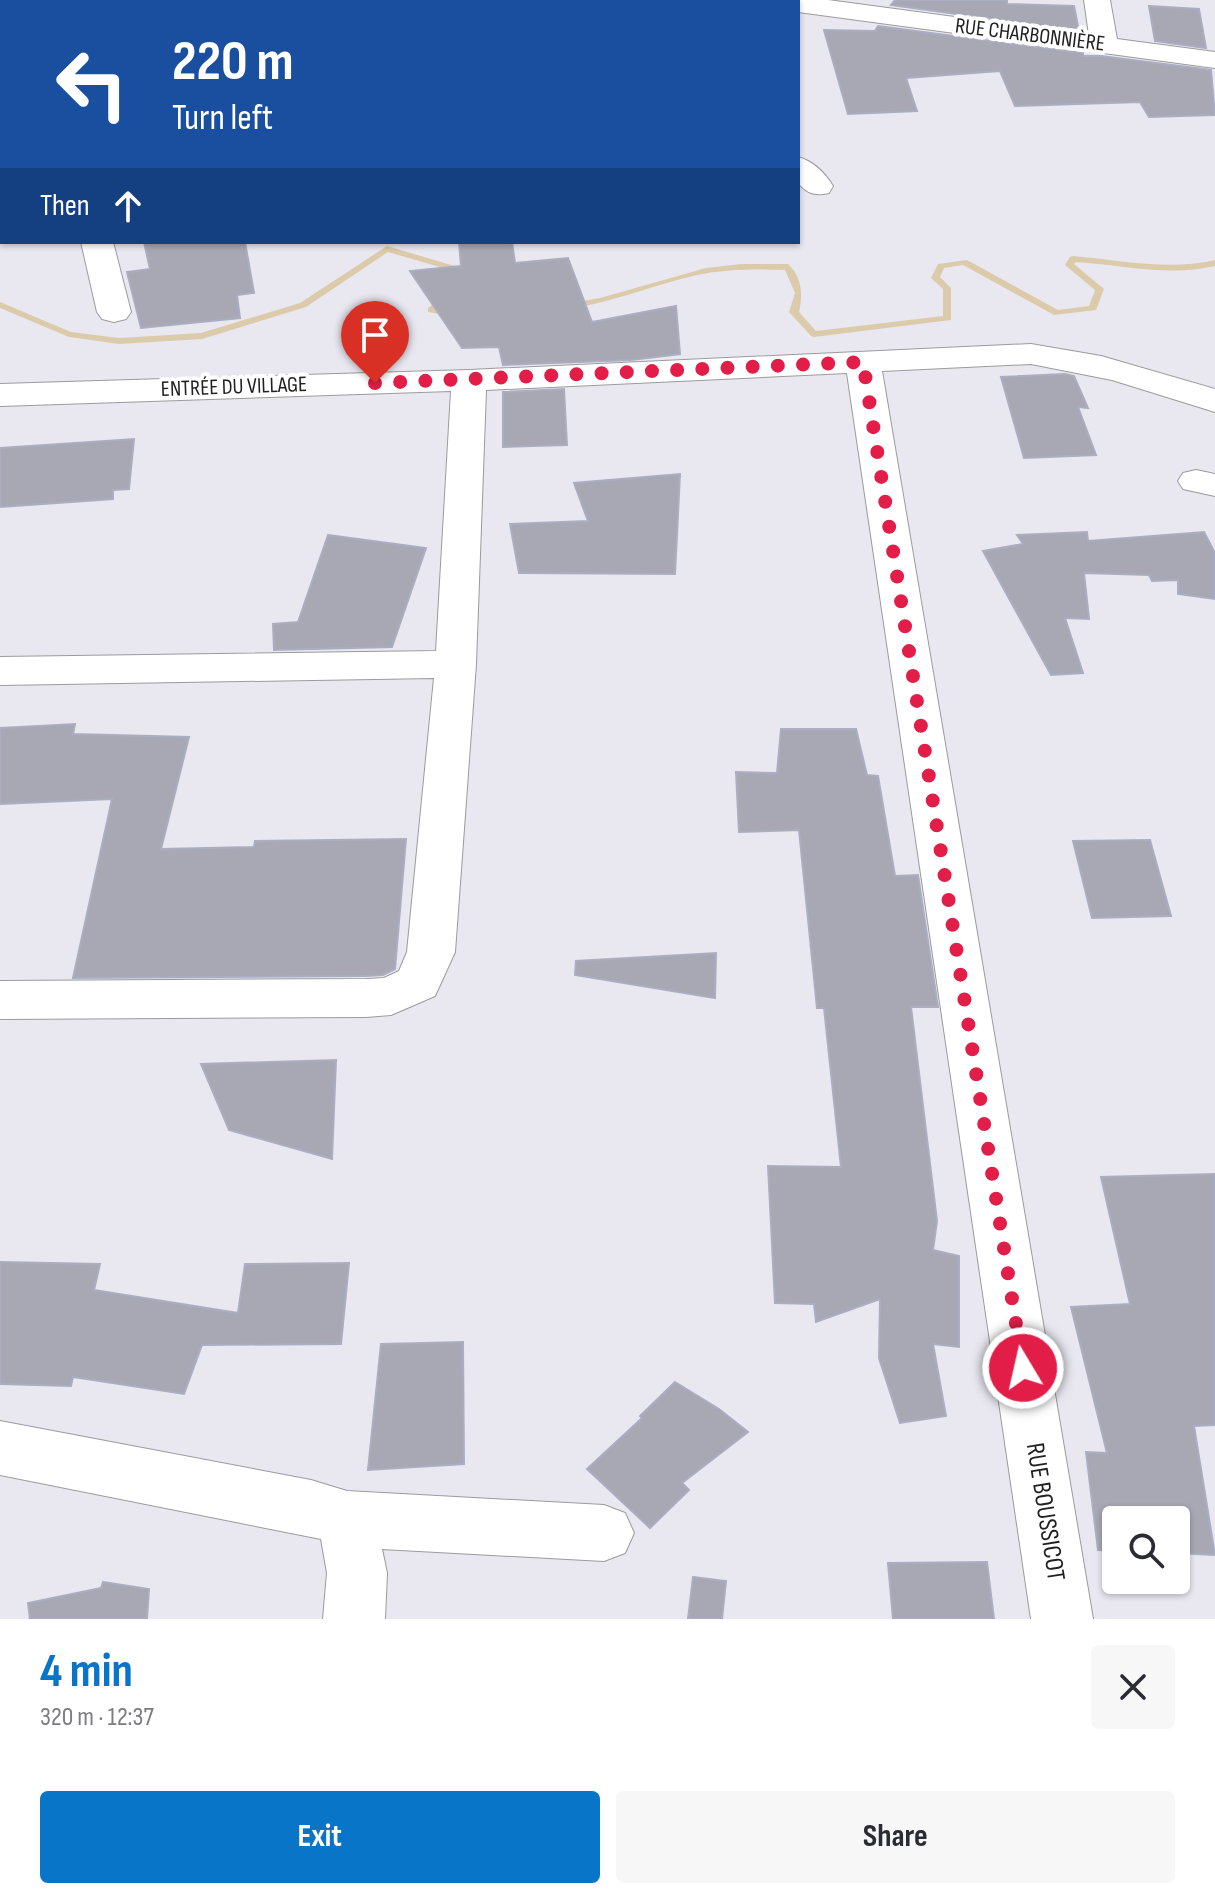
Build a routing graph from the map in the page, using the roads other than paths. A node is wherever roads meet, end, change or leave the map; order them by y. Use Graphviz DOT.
graph roads {
  1 [pos="1097,0"];
  2 [pos="800,4"];
  3 [pos="850,6"];
  4 [pos="1104,45"];
  5 [pos="1215,60"];
  6 [pos="97,244"];
  7 [pos="114,312"];
  8 [pos="863,362"];
  9 [pos="469,380"];
  10 [pos="0,395"];
  11 [pos="1215,401"];
  12 [pos="456,664"];
  13 [pos="0,671"];
  14 [pos="0,1000"];
  15 [pos="0,1448"];
  16 [pos="347,1519"];
  17 [pos="604,1533"];
  18 [pos="354,1619"];
  19 [pos="1062,1619"];
  1 -- 4 [label="street"];
  2 -- 3 [label="street, RUE CHARBONNIÈRE"];
  3 -- 4 [label="street, RUE CHARBONNIÈRE"];
  4 -- 5 [label="street, RUE CHARBONNIÈRE"];
  6 -- 7 [label="street"];
  8 -- 9 [label="street, ENTRÉE DU VILLAGE"];
  8 -- 11 [label="street, ENTRÉE DU VILLAGE"];
  8 -- 19 [label="street, RUE BOUSSICOT"];
  9 -- 10 [label="street, ENTRÉE DU VILLAGE"];
  9 -- 12 [label="street"];
  12 -- 13 [label="street"];
  12 -- 14 [label="street"];
  15 -- 16 [label="street"];
  16 -- 17 [label="street"];
  16 -- 18 [label="street"];
}
